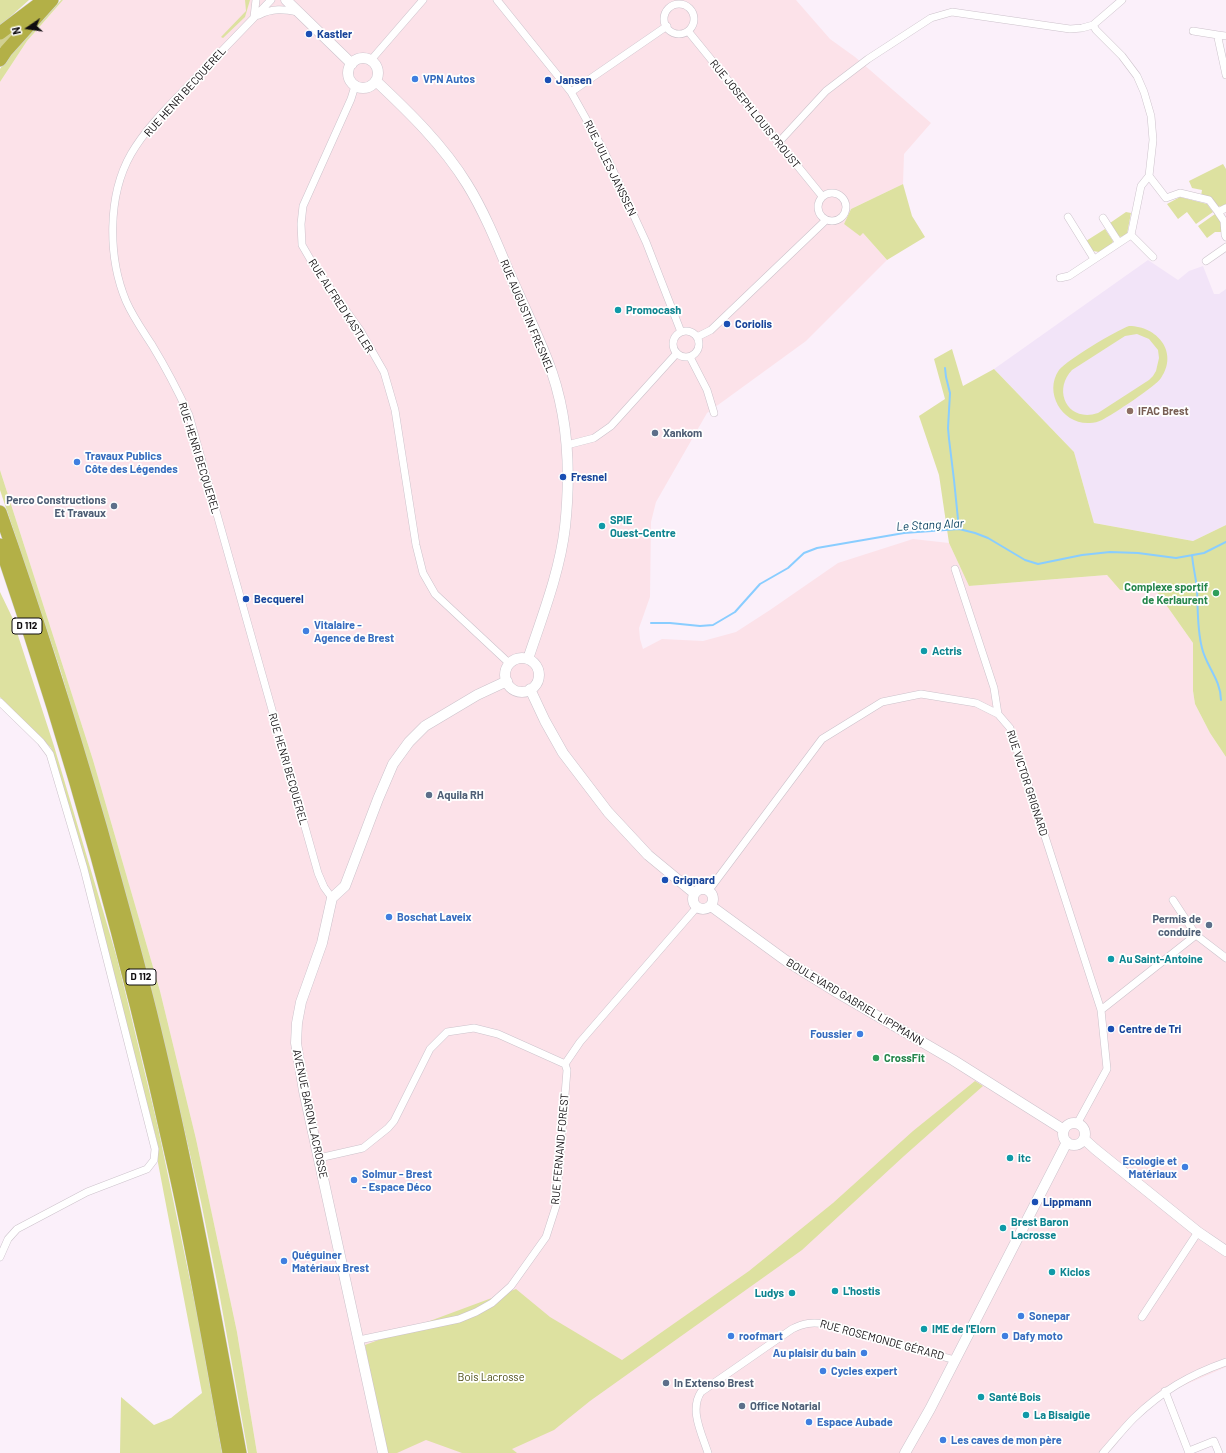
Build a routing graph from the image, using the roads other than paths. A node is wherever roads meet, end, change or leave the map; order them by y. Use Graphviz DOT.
graph roads {
  1 [pos="44,0"];
  2 [pos="52,0"];
  3 [pos="257,0"];
  4 [pos="271,0"];
  5 [pos="286,0"];
  6 [pos="423,0"];
  7 [pos="497,0"];
  8 [pos="1122,0"];
  9 [pos="682,2"];
  10 [pos="298,12"];
  11 [pos="254,18"];
  12 [pos="1093,25"];
  13 [pos="667,26"];
  14 [pos="688,31"];
  15 [pos="1193,31"];
  16 [pos="0,33"];
  17 [pos="1218,35"];
  18 [pos="1226,36"];
  19 [pos="0,42"];
  20 [pos="0,49"];
  21 [pos="0,60"];
  22 [pos="371,60"];
  23 [pos="352,64"];
  24 [pos="1226,75"];
  25 [pos="376,81"];
  26 [pos="355,86"];
  27 [pos="571,92"];
  28 [pos="779,142"];
  29 [pos="1149,176"];
  30 [pos="822,196"];
  31 [pos="1226,208"];
  32 [pos="1218,212"];
  33 [pos="1068,217"];
  34 [pos="1103,218"];
  35 [pos="826,220"];
  36 [pos="1131,235"];
  37 [pos="1226,238"];
  38 [pos="1119,243"];
  39 [pos="1226,247"];
  40 [pos="1153,256"];
  41 [pos="1094,259"];
  42 [pos="1206,261"];
  43 [pos="1060,278"];
  44 [pos="681,332"];
  45 [pos="697,337"];
  46 [pos="677,353"];
  47 [pos="690,357"];
  48 [pos="714,413"];
  49 [pos="567,445"];
  50 [pos="0,512"];
  51 [pos="0,545"];
  52 [pos="956,569"];
  53 [pos="0,572"];
  54 [pos="528,660"];
  55 [pos="510,664"];
  56 [pos="507,681"];
  57 [pos="530,689"];
  58 [pos="0,702"];
  59 [pos="53,707"];
  60 [pos="998,714"];
  61 [pos="709,890"];
  62 [pos="694,893"];
  63 [pos="332,898"];
  64 [pos="1173,900"];
  65 [pos="710,906"];
  66 [pos="697,907"];
  67 [pos="1196,935"];
  68 [pos="1226,958"];
  69 [pos="1101,1010"];
  70 [pos="565,1064"];
  71 [pos="1077,1124"];
  72 [pos="1064,1130"];
  73 [pos="1084,1139"];
  74 [pos="1068,1142"];
  75 [pos="319,1158"];
  76 [pos="1198,1232"];
  77 [pos="1226,1251"];
  78 [pos="0,1257"];
  79 [pos="1142,1317"];
  80 [pos="359,1340"];
  81 [pos="955,1360"];
  82 [pos="1226,1362"];
  83 [pos="1165,1391"];
  84 [pos="1189,1452"];
  85 [pos="229,1453"];
  86 [pos="240,1453"];
  87 [pos="383,1453"];
  88 [pos="708,1453"];
  89 [pos="905,1453"];
  90 [pos="1103,1453"];
  91 [pos="1218,1453"];
  1 -- 16 [label="highway"];
  1 -- 19 [label="main road"];
  2 -- 20 [label="main road"];
  2 -- 21 [label="highway"];
  3 -- 11 [label="street"];
  4 -- 11 [label="street, RUE HENRI BECQUEREL"];
  5 -- 10 [label="street"];
  6 -- 22 [label="street"];
  7 -- 27 [label="street, RUE JULES JANSSEN"];
  8 -- 12 [label="street"];
  9 -- 13 [label="street"];
  9 -- 14 [label="street"];
  10 -- 11 [label="street, RUE HENRI BECQUEREL"];
  10 -- 23 [label="street"];
  11 -- 63 [label="street, RUE HENRI BECQUEREL"];
  12 -- 28 [label="street"];
  12 -- 29 [label="street"];
  13 -- 14 [label="street"];
  13 -- 27 [label="street"];
  14 -- 28 [label="street, RUE JOSEPH LOUIS PROUST"];
  15 -- 17 [label="street"];
  17 -- 18 [label="street"];
  17 -- 24 [label="street"];
  22 -- 23 [label="street"];
  22 -- 25 [label="street"];
  23 -- 26 [label="street"];
  25 -- 26 [label="street"];
  25 -- 49 [label="street, RUE AUGUSTIN FRESNEL"];
  26 -- 55 [label="street, RUE ALFRED KASTLER"];
  27 -- 44 [label="street, RUE JULES JANSSEN"];
  28 -- 30 [label="street, RUE JOSEPH LOUIS PROUST"];
  29 -- 32 [label="street"];
  29 -- 36 [label="street"];
  30 -- 35 [label="street"];
  30 -- 35 [label="street"];
  31 -- 32 [label="street"];
  32 -- 37 [label="street"];
  33 -- 41 [label="street"];
  34 -- 38 [label="street"];
  35 -- 45 [label="street"];
  36 -- 38 [label="street"];
  36 -- 40 [label="street"];
  38 -- 41 [label="street"];
  39 -- 42 [label="street"];
  41 -- 43 [label="street"];
  44 -- 45 [label="street"];
  44 -- 46 [label="street"];
  45 -- 47 [label="street"];
  46 -- 47 [label="street"];
  46 -- 49 [label="street"];
  47 -- 48 [label="street"];
  49 -- 54 [label="street, RUE AUGUSTIN FRESNEL"];
  50 -- 86 [label="highway, D 112"];
  51 -- 59 [label="highway, D 112"];
  52 -- 60 [label="street"];
  53 -- 59 [label="highway"];
  54 -- 55 [label="street"];
  54 -- 57 [label="street"];
  55 -- 56 [label="street"];
  56 -- 57 [label="street"];
  56 -- 63 [label="street"];
  57 -- 62 [label="street"];
  58 -- 78 [label="street"];
  59 -- 85 [label="highway, D 112"];
  60 -- 61 [label="street, RUE VICTOR GRIGNARD"];
  60 -- 69 [label="street, RUE VICTOR GRIGNARD"];
  61 -- 62 [label="street"];
  61 -- 65 [label="street"];
  62 -- 66 [label="street"];
  63 -- 75 [label="street, AVENUE BARON LACROSSE"];
  64 -- 67 [label="street"];
  65 -- 66 [label="street"];
  65 -- 72 [label="street, BOULEVARD GABRIEL LIPPMANN"];
  66 -- 70 [label="street"];
  67 -- 68 [label="street"];
  67 -- 69 [label="street"];
  69 -- 71 [label="street, RUE VICTOR GRIGNARD"];
  70 -- 75 [label="street"];
  70 -- 80 [label="street, RUE FERNAND FOREST"];
  71 -- 72 [label="street"];
  71 -- 73 [label="street"];
  72 -- 74 [label="street"];
  73 -- 74 [label="street"];
  73 -- 76 [label="street"];
  74 -- 81 [label="street"];
  75 -- 80 [label="street, AVENUE BARON LACROSSE"];
  76 -- 77 [label="street"];
  76 -- 79 [label="street"];
  80 -- 87 [label="street, AVENUE BARON LACROSSE"];
  81 -- 88 [label="street, RUE ROSEMONDE GÉRARD"];
  81 -- 89 [label="street"];
  82 -- 83 [label="street"];
  83 -- 84 [label="street"];
  83 -- 90 [label="street"];
  84 -- 91 [label="street"];
}
